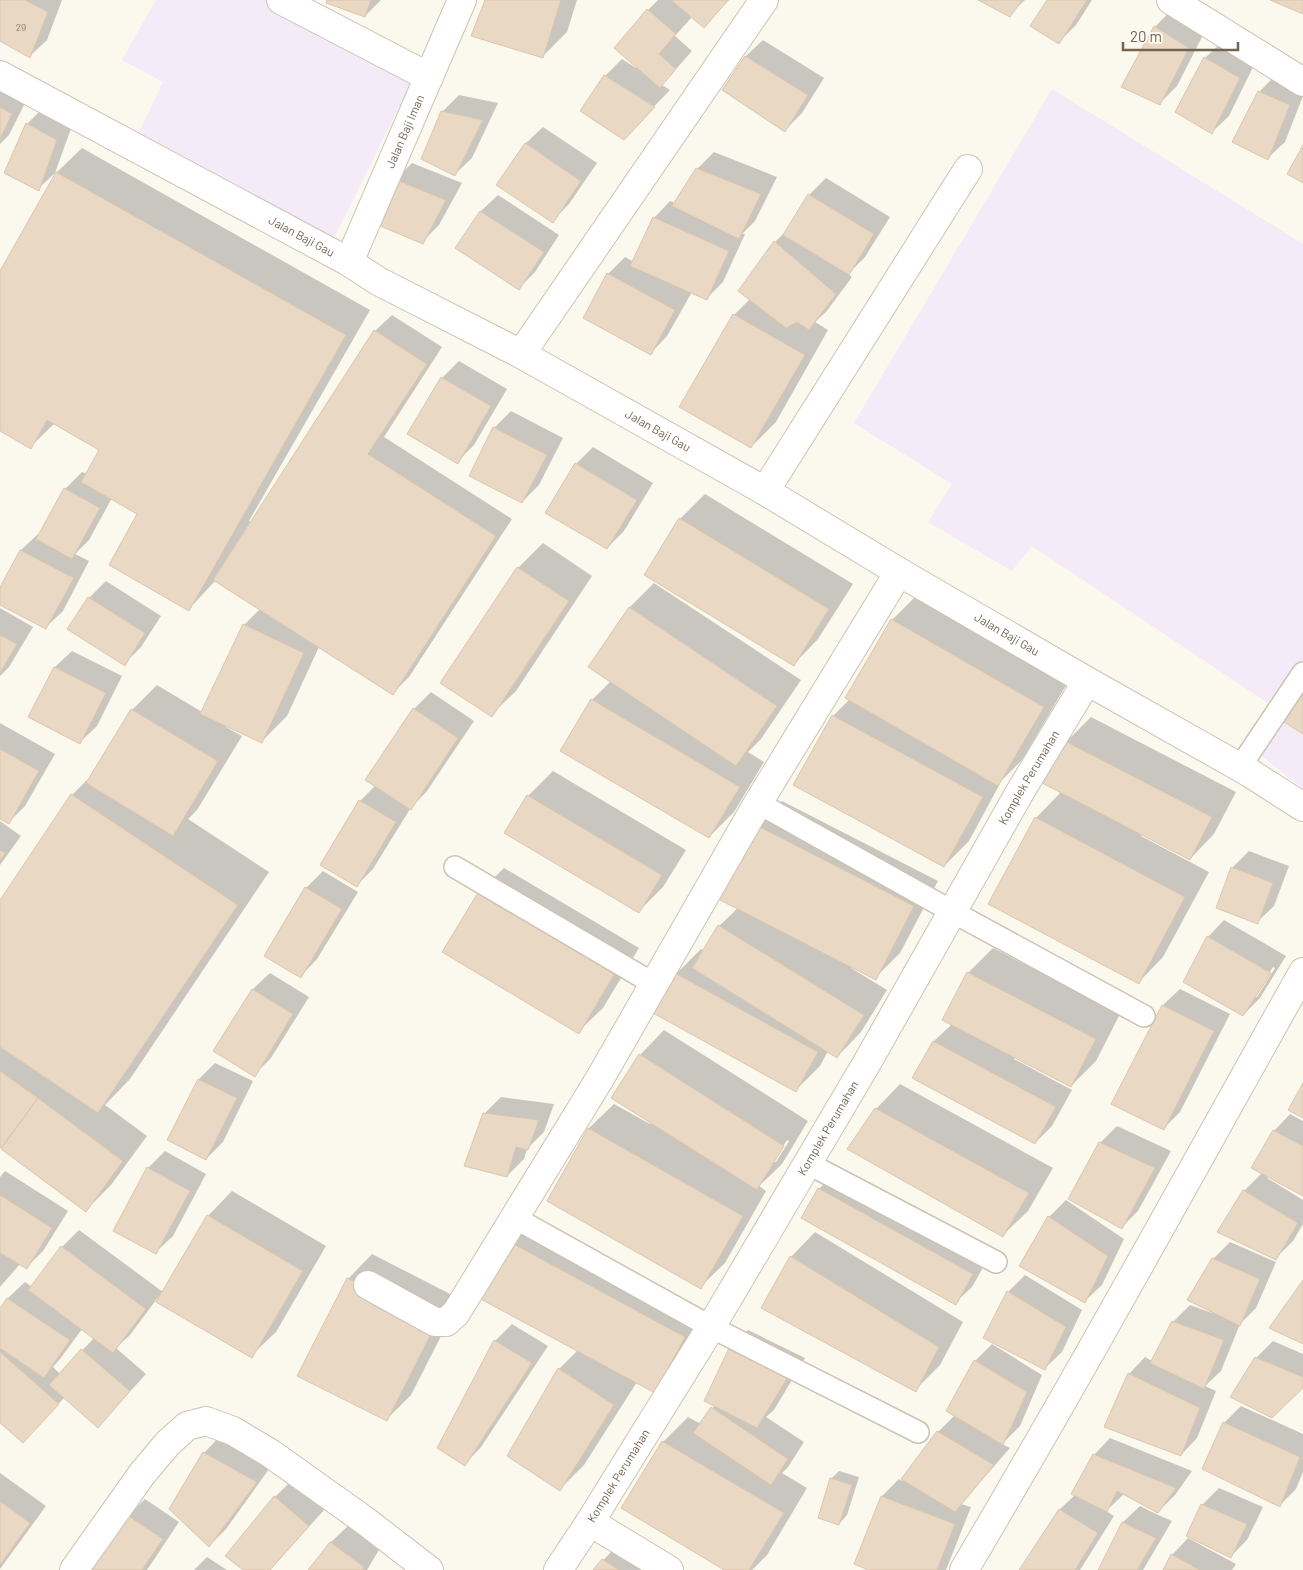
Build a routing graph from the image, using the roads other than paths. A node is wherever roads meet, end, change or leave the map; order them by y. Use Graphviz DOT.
graph roads {
  1 [pos="281,0"];
  2 [pos="462,0"];
  3 [pos="764,0"];
  4 [pos="1170,0"];
  5 [pos="0,75"];
  6 [pos="429,77"];
  7 [pos="1303,82"];
  8 [pos="968,169"];
  9 [pos="349,262"];
  10 [pos="521,354"];
  11 [pos="765,491"];
  12 [pos="899,572"];
  13 [pos="1303,673"];
  14 [pos="1087,681"];
  15 [pos="1240,767"];
  16 [pos="758,803"];
  17 [pos="1303,807"];
  18 [pos="455,867"];
  19 [pos="953,912"];
  20 [pos="1303,972"];
  21 [pos="654,984"];
  22 [pos="1144,1016"];
  23 [pos="807,1163"];
  24 [pos="515,1218"];
  25 [pos="996,1262"];
  26 [pos="368,1284"];
  27 [pos="711,1327"];
  28 [pos="918,1432"];
  29 [pos="590,1522"];
  30 [pos="74,1570"];
  31 [pos="428,1570"];
  32 [pos="558,1570"];
  33 [pos="669,1570"];
  34 [pos="964,1570"];
  1 -- 6 [label="street"];
  2 -- 6 [label="street, Jalan Baji Iman"];
  3 -- 10 [label="street"];
  4 -- 7 [label="street"];
  5 -- 9 [label="street, Jalan Baji Gau"];
  6 -- 9 [label="street, Jalan Baji Iman"];
  8 -- 11 [label="street"];
  9 -- 10 [label="street, Jalan Baji Gau"];
  10 -- 11 [label="street, Jalan Baji Gau"];
  11 -- 12 [label="street, Jalan Baji Gau"];
  12 -- 14 [label="street, Jalan Baji Gau"];
  12 -- 16 [label="street"];
  13 -- 15 [label="lane"];
  14 -- 15 [label="street, Jalan Baji Gau"];
  14 -- 19 [label="street, Komplek Perumahan"];
  15 -- 17 [label="street, Jalan Baji Gau"];
  16 -- 19 [label="lane"];
  16 -- 21 [label="street"];
  18 -- 21 [label="lane"];
  19 -- 22 [label="lane"];
  19 -- 23 [label="street, Komplek Perumahan"];
  20 -- 34 [label="street"];
  21 -- 24 [label="street"];
  23 -- 25 [label="lane"];
  23 -- 27 [label="street, Komplek Perumahan"];
  24 -- 26 [label="street"];
  24 -- 27 [label="lane"];
  27 -- 28 [label="lane"];
  27 -- 29 [label="street, Komplek Perumahan"];
  29 -- 32 [label="street, Komplek Perumahan"];
  29 -- 33 [label="street"];
  30 -- 31 [label="street"];
}
